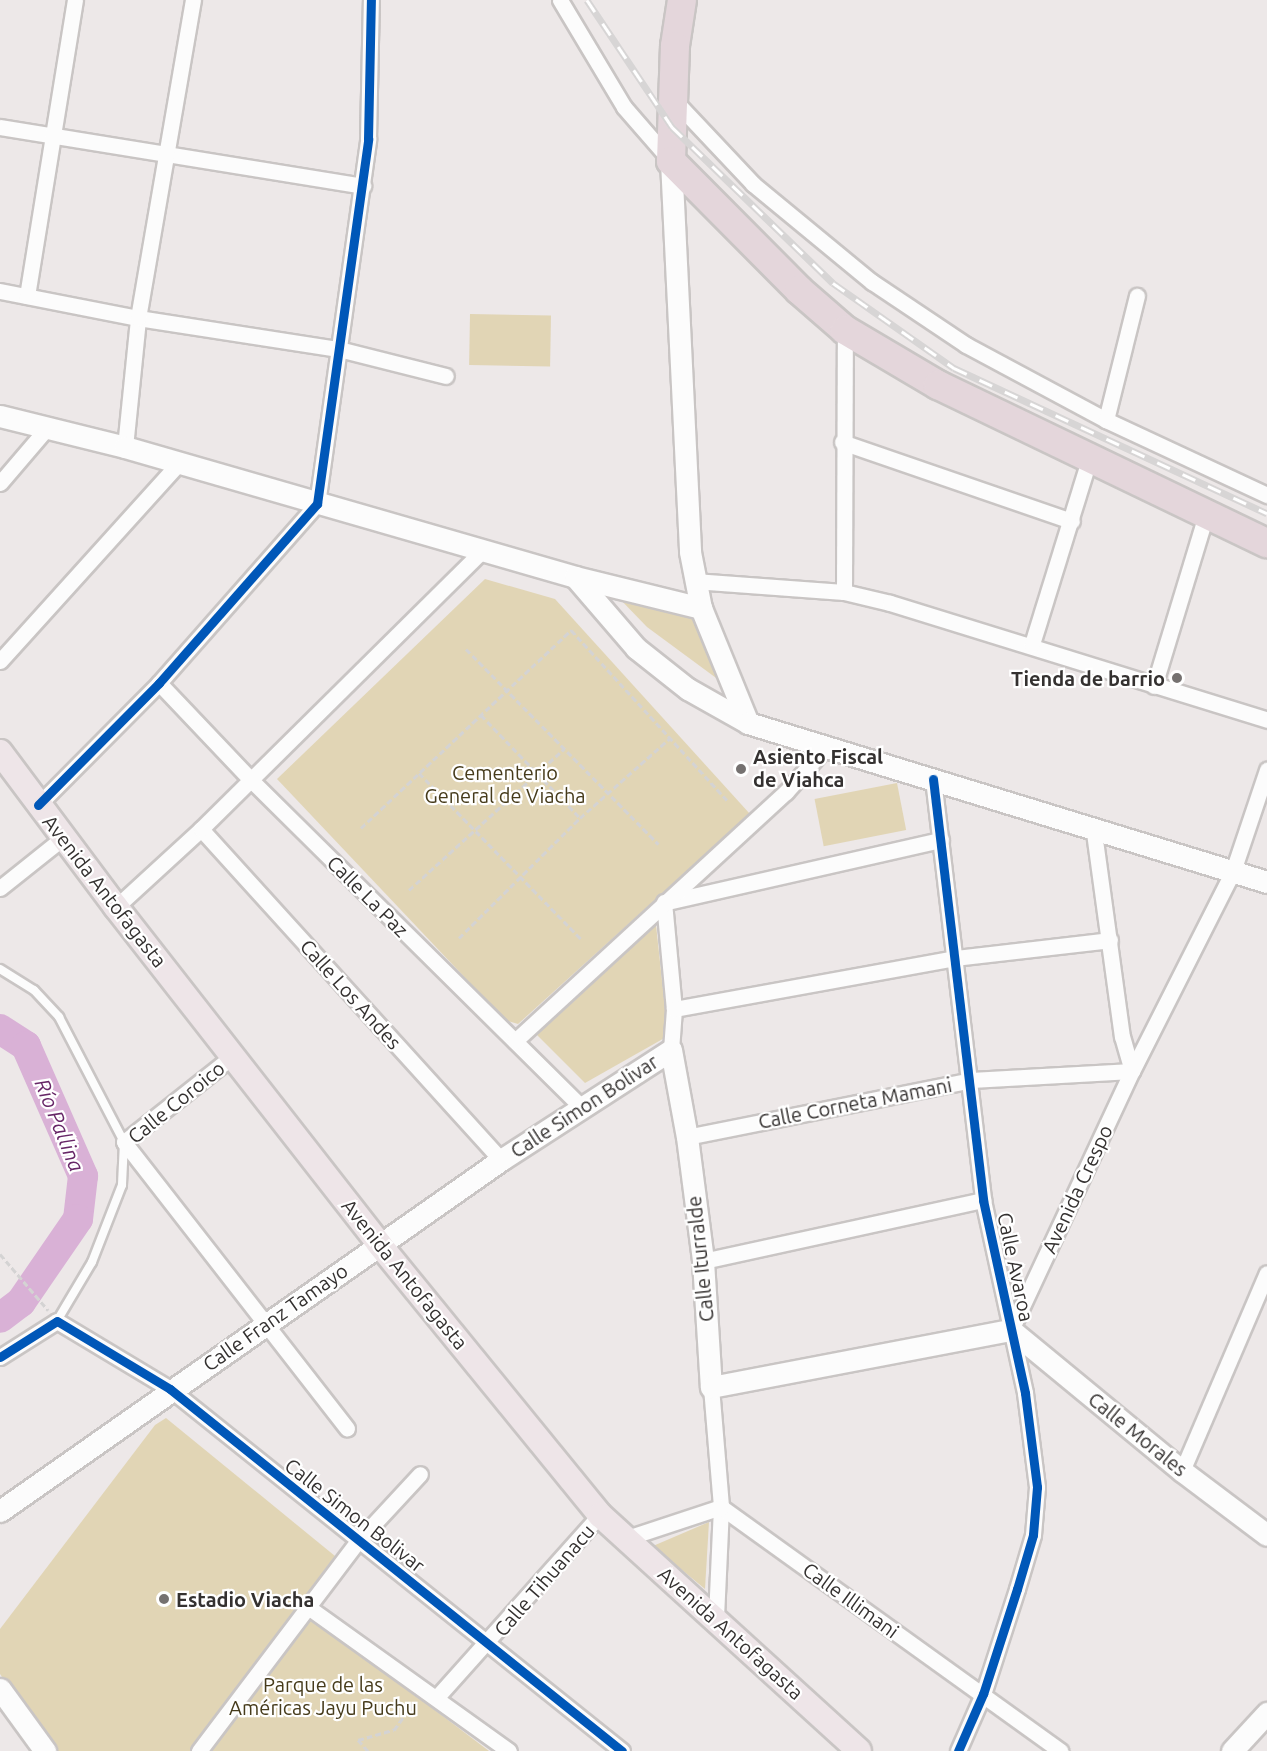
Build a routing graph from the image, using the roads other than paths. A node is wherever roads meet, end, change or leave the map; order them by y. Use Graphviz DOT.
graph roads {
  1 [pos="75,0"];
  2 [pos="193,0"];
  3 [pos="371,0"];
  4 [pos="560,0"];
  5 [pos="682,0"];
  6 [pos="673,99"];
  7 [pos="0,127"];
  8 [pos="56,137"];
  9 [pos="169,155"];
  10 [pos="671,161"];
  11 [pos="363,186"];
  12 [pos="0,291"];
  13 [pos="27,296"];
  14 [pos="1137,296"];
  15 [pos="138,318"];
  16 [pos="846,330"];
  17 [pos="339,349"];
  18 [pos="446,376"];
  19 [pos="0,416"];
  20 [pos="1106,420"];
  21 [pos="47,428"];
  22 [pos="842,442"];
  23 [pos="125,447"];
  24 [pos="1089,460"];
  25 [pos="179,463"];
  26 [pos="0,483"];
  27 [pos="1267,495"];
  28 [pos="317,504"];
  29 [pos="1206,515"];
  30 [pos="1072,521"];
  31 [pos="1267,543"];
  32 [pos="483,550"];
  33 [pos="575,578"];
  34 [pos="694,581"];
  35 [pos="844,592"];
  36 [pos="700,608"];
  37 [pos="1032,644"];
  38 [pos="0,661"];
  39 [pos="159,683"];
  40 [pos="1154,686"];
  41 [pos="1267,720"];
  42 [pos="748,723"];
  43 [pos="824,749"];
  44 [pos="0,752"];
  45 [pos="1267,770"];
  46 [pos="250,779"];
  47 [pos="933,779"];
  48 [pos="38,805"];
  49 [pos="1093,826"];
  50 [pos="201,829"];
  51 [pos="64,837"];
  52 [pos="941,840"];
  53 [pos="1233,871"];
  54 [pos="1267,882"];
  55 [pos="0,888"];
  56 [pos="664,902"];
  57 [pos="116,907"];
  58 [pos="1110,940"];
  59 [pos="955,958"];
  60 [pos="0,969"];
  61 [pos="674,1009"];
  62 [pos="515,1041"];
  63 [pos="671,1050"];
  64 [pos="234,1055"];
  65 [pos="1132,1071"];
  66 [pos="970,1080"];
  67 [pos="582,1106"];
  68 [pos="687,1137"];
  69 [pos="124,1142"];
  70 [pos="501,1160"];
  71 [pos="983,1200"];
  72 [pos="380,1244"];
  73 [pos="702,1261"];
  74 [pos="1267,1273"];
  75 [pos="57,1321"];
  76 [pos="265,1323"];
  77 [pos="1011,1330"];
  78 [pos="0,1357"];
  79 [pos="711,1387"];
  80 [pos="170,1389"];
  81 [pos="347,1428"];
  82 [pos="1182,1471"];
  83 [pos="420,1474"];
  84 [pos="721,1507"];
  85 [pos="0,1511"];
  86 [pos="600,1515"];
  87 [pos="1267,1534"];
  88 [pos="627,1538"];
  89 [pos="358,1541"];
  90 [pos="308,1607"];
  91 [pos="716,1618"];
  92 [pos="489,1643"];
  93 [pos="0,1689"];
  94 [pos="983,1695"];
  95 [pos="437,1697"];
  96 [pos="1267,1713"];
  97 [pos="619,1750"];
  98 [pos="45,1751"];
  99 [pos="199,1751"];
  100 [pos="508,1751"];
  101 [pos="859,1751"];
  102 [pos="958,1751"];
  103 [pos="1060,1751"];
  104 [pos="1232,1751"];
  1 -- 8 [label="street"];
  2 -- 9 [label="street"];
  3 -- 11 [label="street"];
  4 -- 10 [label="street"];
  5 -- 6 [label="highway"];
  6 -- 10 [label="highway"];
  6 -- 20 [label="street"];
  7 -- 8 [label="street"];
  8 -- 9 [label="street"];
  8 -- 13 [label="street"];
  9 -- 11 [label="street"];
  9 -- 15 [label="street"];
  10 -- 16 [label="highway"];
  10 -- 34 [label="street"];
  11 -- 17 [label="street"];
  12 -- 13 [label="street"];
  13 -- 15 [label="street"];
  14 -- 20 [label="street"];
  15 -- 17 [label="street"];
  15 -- 23 [label="street"];
  16 -- 22 [label="street"];
  16 -- 24 [label="highway"];
  17 -- 18 [label="street"];
  17 -- 28 [label="street"];
  19 -- 21 [label="street"];
  20 -- 27 [label="street"];
  21 -- 23 [label="street"];
  21 -- 26 [label="street"];
  22 -- 30 [label="street"];
  22 -- 35 [label="street"];
  23 -- 25 [label="street"];
  24 -- 29 [label="highway"];
  24 -- 30 [label="street"];
  25 -- 28 [label="street"];
  25 -- 38 [label="street"];
  28 -- 32 [label="street"];
  28 -- 39 [label="street"];
  29 -- 31 [label="highway"];
  29 -- 40 [label="street"];
  30 -- 37 [label="street"];
  32 -- 33 [label="street"];
  32 -- 46 [label="street"];
  33 -- 36 [label="street"];
  33 -- 42 [label="street"];
  34 -- 35 [label="street"];
  34 -- 36 [label="street"];
  35 -- 37 [label="street"];
  36 -- 42 [label="street"];
  37 -- 40 [label="street"];
  39 -- 46 [label="street, Calle La Paz"];
  39 -- 48 [label="street"];
  40 -- 41 [label="street"];
  42 -- 43 [label="street"];
  43 -- 47 [label="street"];
  43 -- 56 [label="street"];
  44 -- 48 [label="main road, Avenida Antofagasta"];
  45 -- 53 [label="street, Avenida Crespo"];
  46 -- 50 [label="street"];
  46 -- 62 [label="street, Calle La Paz"];
  47 -- 49 [label="street"];
  47 -- 52 [label="street, Calle Avaroa"];
  48 -- 51 [label="main road, Avenida Antofagasta"];
  49 -- 53 [label="street"];
  49 -- 58 [label="street"];
  50 -- 57 [label="street"];
  50 -- 70 [label="street, Calle Los Andes"];
  51 -- 55 [label="street"];
  51 -- 57 [label="main road, Avenida Antofagasta"];
  52 -- 56 [label="street"];
  52 -- 59 [label="street, Calle Avaroa"];
  53 -- 54 [label="street"];
  53 -- 65 [label="street, Avenida Crespo"];
  56 -- 61 [label="street, Calle Iturralde"];
  56 -- 62 [label="street"];
  57 -- 64 [label="main road, Avenida Antofagasta"];
  58 -- 59 [label="street"];
  58 -- 65 [label="street"];
  59 -- 61 [label="street"];
  59 -- 66 [label="street, Calle Avaroa"];
  60 -- 69 [label="lane"];
  61 -- 63 [label="street, Calle Iturralde"];
  62 -- 67 [label="street, Calle La Paz"];
  63 -- 67 [label="street, Calle Simon Bolivar"];
  63 -- 68 [label="street, Calle Iturralde"];
  64 -- 69 [label="street, Calle Coroico"];
  64 -- 72 [label="main road, Avenida Antofagasta"];
  65 -- 66 [label="street, Calle Corneta Mamani"];
  65 -- 77 [label="street, Avenida Crespo"];
  66 -- 68 [label="street, Calle Corneta Mamani"];
  66 -- 71 [label="street, Calle Avaroa"];
  67 -- 70 [label="street, Calle Simon Bolivar"];
  68 -- 73 [label="street, Calle Iturralde"];
  69 -- 75 [label="lane, Calle Coroico"];
  69 -- 76 [label="street"];
  70 -- 72 [label="street, Calle Simon Bolivar"];
  71 -- 73 [label="street"];
  71 -- 77 [label="street, Calle Avaroa"];
  72 -- 76 [label="street, Calle Franz Tamayo"];
  72 -- 86 [label="main road, Avenida Antofagasta"];
  73 -- 79 [label="street, Calle Iturralde"];
  74 -- 82 [label="street"];
  75 -- 78 [label="street, Calle Coroico"];
  75 -- 80 [label="street, Calle Simon Bolivar"];
  76 -- 80 [label="street, Calle Franz Tamayo"];
  76 -- 81 [label="street"];
  77 -- 79 [label="street"];
  77 -- 82 [label="street, Calle Morales"];
  77 -- 94 [label="street, Calle Avaroa"];
  79 -- 84 [label="street, Calle Iturralde"];
  80 -- 85 [label="street"];
  80 -- 89 [label="street, Calle Simon Bolivar"];
  82 -- 87 [label="street, Calle Morales"];
  83 -- 89 [label="street"];
  84 -- 88 [label="street"];
  84 -- 91 [label="street, Calle Iturralde"];
  84 -- 94 [label="street, Calle Illimani"];
  86 -- 88 [label="main road, Avenida Antofagasta"];
  86 -- 92 [label="street, Calle Tihuanacu"];
  88 -- 91 [label="main road, Avenida Antofagasta"];
  89 -- 90 [label="street"];
  89 -- 92 [label="street, Calle Simon Bolivar"];
  90 -- 95 [label="street"];
  90 -- 99 [label="street"];
  91 -- 101 [label="main road, Avenida Antofagasta"];
  92 -- 95 [label="street, Calle Tihuanacu"];
  92 -- 97 [label="street, Calle Simon Bolivar"];
  93 -- 98 [label="street"];
  94 -- 102 [label="street, Calle Avaroa"];
  94 -- 103 [label="street, Calle Illimani"];
  95 -- 100 [label="street"];
  96 -- 104 [label="street"];
}
